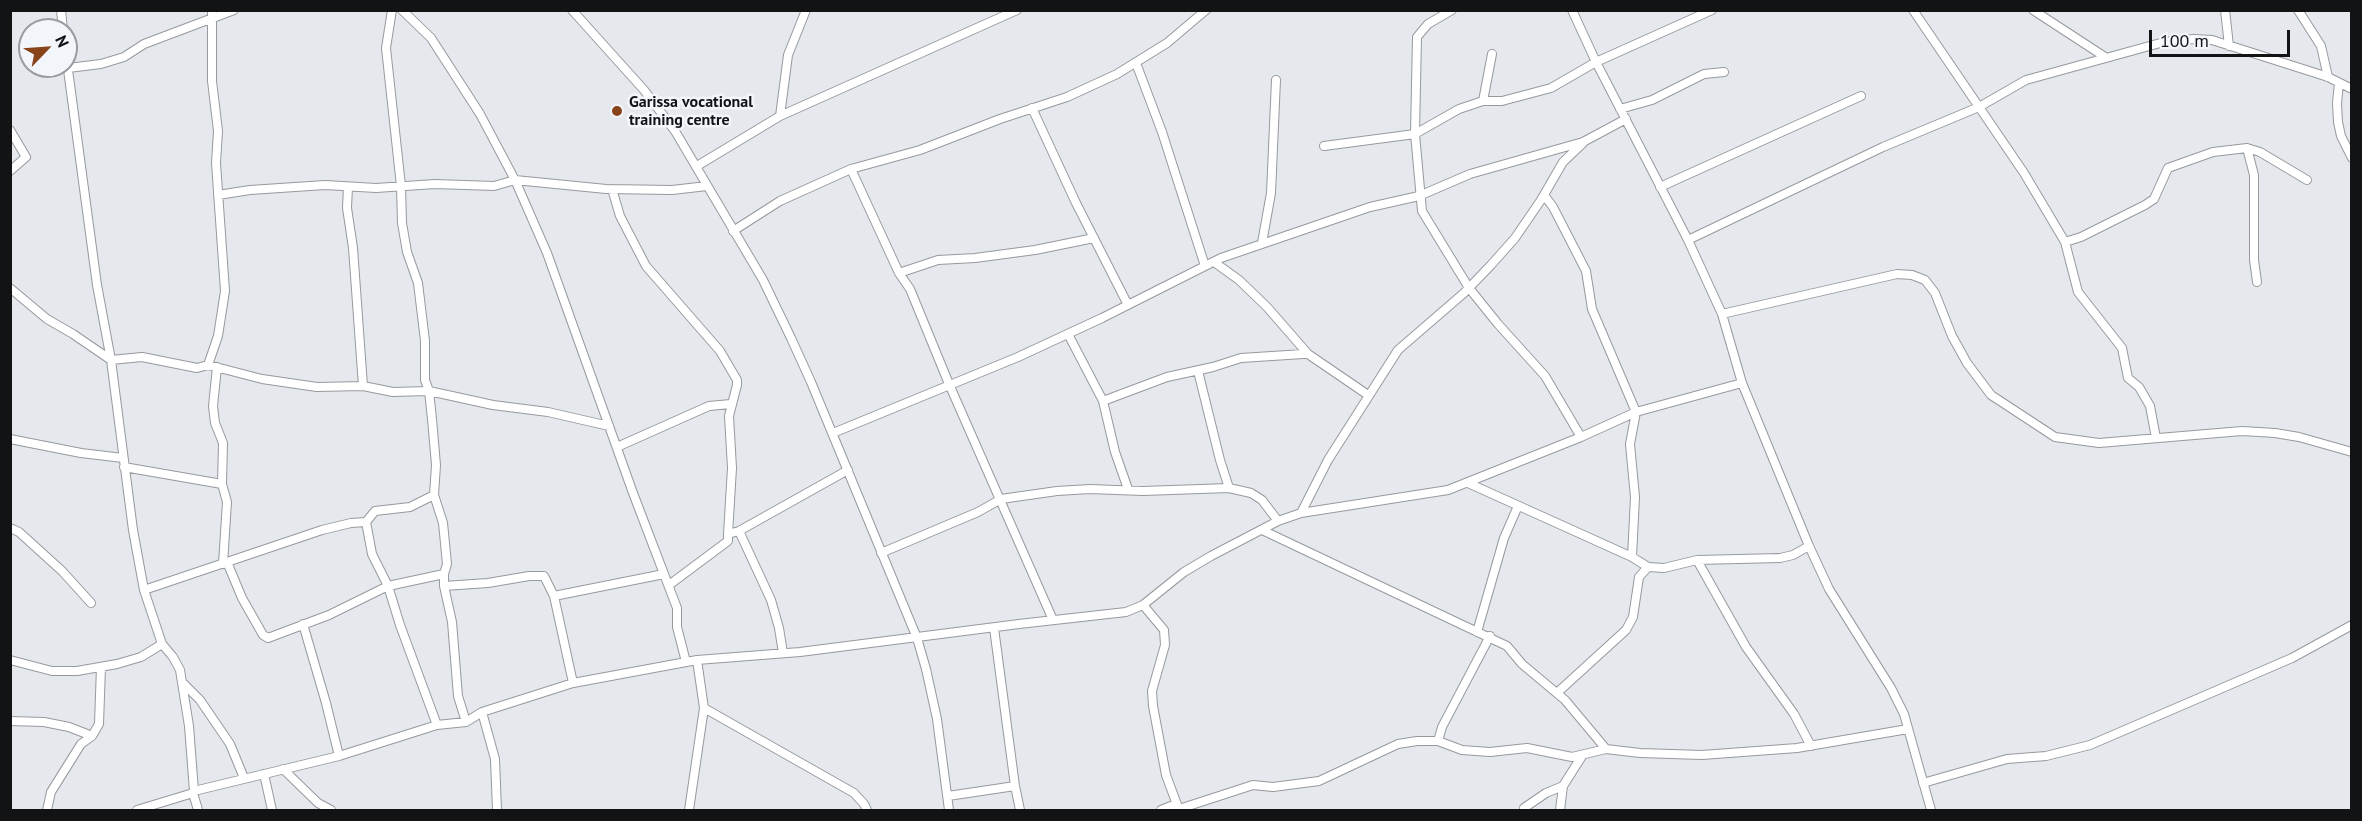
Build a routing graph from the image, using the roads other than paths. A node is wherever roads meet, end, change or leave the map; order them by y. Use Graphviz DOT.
graph roads {
  1 [pos="234,10"];
  2 [pos="393,10"];
  3 [pos="402,10"];
  4 [pos="572,10"];
  5 [pos="806,10"];
  6 [pos="1017,10"];
  7 [pos="1206,10"];
  8 [pos="1452,10"];
  9 [pos="1572,10"];
  10 [pos="1712,10"];
  11 [pos="1913,10"];
  12 [pos="2033,10"];
  13 [pos="2225,10"];
  14 [pos="2298,10"];
  15 [pos="1702,13"];
  16 [pos="212,14"];
  17 [pos="2229,46"];
  18 [pos="1492,54"];
  19 [pos="2105,57"];
  20 [pos="1596,62"];
  21 [pos="1136,63"];
  22 [pos="78,67"];
  23 [pos="1724,72"];
  24 [pos="2328,77"];
  25 [pos="69,78"];
  26 [pos="1276,80"];
  27 [pos="2339,83"];
  28 [pos="2352,89"];
  29 [pos="1861,96"];
  30 [pos="1483,101"];
  31 [pos="1979,106"];
  32 [pos="1032,108"];
  33 [pos="1620,109"];
  34 [pos="780,116"];
  35 [pos="1626,120"];
  36 [pos="10,130"];
  37 [pos="1414,134"];
  38 [pos="1583,142"];
  39 [pos="1324,146"];
  40 [pos="2247,148"];
  41 [pos="2352,158"];
  42 [pos="697,166"];
  43 [pos="851,169"];
  44 [pos="10,171"];
  45 [pos="515,180"];
  46 [pos="2307,180"];
  47 [pos="401,186"];
  48 [pos="707,186"];
  49 [pos="348,187"];
  50 [pos="1660,188"];
  51 [pos="612,189"];
  52 [pos="218,195"];
  53 [pos="1544,195"];
  54 [pos="1419,196"];
  55 [pos="733,231"];
  56 [pos="1094,238"];
  57 [pos="1688,240"];
  58 [pos="2065,242"];
  59 [pos="1262,243"];
  60 [pos="1214,262"];
  61 [pos="1205,266"];
  62 [pos="899,273"];
  63 [pos="2257,282"];
  64 [pos="10,288"];
  65 [pos="1469,288"];
  66 [pos="1128,305"];
  67 [pos="1722,314"];
  68 [pos="1068,334"];
  69 [pos="1308,354"];
  70 [pos="111,360"];
  71 [pos="208,365"];
  72 [pos="217,367"];
  73 [pos="1198,371"];
  74 [pos="1742,383"];
  75 [pos="949,384"];
  76 [pos="363,386"];
  77 [pos="429,391"];
  78 [pos="1368,395"];
  79 [pos="1103,401"];
  80 [pos="730,404"];
  81 [pos="1636,412"];
  82 [pos="609,426"];
  83 [pos="833,434"];
  84 [pos="1581,437"];
  85 [pos="2156,438"];
  86 [pos="10,439"];
  87 [pos="616,447"];
  88 [pos="2352,452"];
  89 [pos="123,458"];
  90 [pos="124,467"];
  91 [pos="848,470"];
  92 [pos="1468,483"];
  93 [pos="222,484"];
  94 [pos="1229,488"];
  95 [pos="1128,489"];
  96 [pos="434,495"];
  97 [pos="1001,499"];
  98 [pos="1518,506"];
  99 [pos="1300,513"];
  100 [pos="366,522"];
  101 [pos="1278,522"];
  102 [pos="10,528"];
  103 [pos="739,531"];
  104 [pos="1262,531"];
  105 [pos="728,534"];
  106 [pos="1809,546"];
  107 [pos="881,553"];
  108 [pos="1632,557"];
  109 [pos="1697,560"];
  110 [pos="225,563"];
  111 [pos="1648,567"];
  112 [pos="444,574"];
  113 [pos="664,574"];
  114 [pos="669,585"];
  115 [pos="388,586"];
  116 [pos="444,586"];
  117 [pos="144,590"];
  118 [pos="554,596"];
  119 [pos="91,603"];
  120 [pos="1143,605"];
  121 [pos="1053,620"];
  122 [pos="303,624"];
  123 [pos="2352,625"];
  124 [pos="994,628"];
  125 [pos="1477,632"];
  126 [pos="1490,636"];
  127 [pos="917,638"];
  128 [pos="162,644"];
  129 [pos="783,653"];
  130 [pos="10,660"];
  131 [pos="697,660"];
  132 [pos="686,662"];
  133 [pos="101,667"];
  134 [pos="182,682"];
  135 [pos="573,683"];
  136 [pos="1558,692"];
  137 [pos="704,708"];
  138 [pos="482,712"];
  139 [pos="10,721"];
  140 [pos="466,722"];
  141 [pos="437,725"];
  142 [pos="1908,729"];
  143 [pos="92,736"];
  144 [pos="1438,741"];
  145 [pos="1812,746"];
  146 [pos="1606,749"];
  147 [pos="339,756"];
  148 [pos="1582,756"];
  149 [pos="283,768"];
  150 [pos="264,774"];
  151 [pos="244,778"];
  152 [pos="1923,783"];
  153 [pos="1015,786"];
  154 [pos="1563,786"];
  155 [pos="193,792"];
  156 [pos="948,795"];
  157 [pos="1524,808"];
  158 [pos="47,810"];
  159 [pos="137,810"];
  160 [pos="198,810"];
  161 [pos="272,810"];
  162 [pos="331,810"];
  163 [pos="497,810"];
  164 [pos="689,810"];
  165 [pos="867,810"];
  166 [pos="950,810"];
  167 [pos="1020,810"];
  168 [pos="1161,810"];
  169 [pos="1179,810"];
  170 [pos="1560,810"];
  171 [pos="1931,810"];
  1 -- 16 [label="street"];
  2 -- 47 [label="street"];
  3 -- 45 [label="street"];
  4 -- 42 [label="street"];
  5 -- 34 [label="street"];
  6 -- 34 [label="street"];
  7 -- 21 [label="street"];
  8 -- 37 [label="street"];
  9 -- 20 [label="street"];
  10 -- 15 [label="street"];
  11 -- 31 [label="street"];
  12 -- 19 [label="street"];
  13 -- 17 [label="street"];
  14 -- 24 [label="street"];
  15 -- 20 [label="street"];
  16 -- 22 [label="street"];
  16 -- 52 [label="street"];
  17 -- 19 [label="street"];
  17 -- 24 [label="street"];
  18 -- 30 [label="street"];
  19 -- 31 [label="street"];
  20 -- 30 [label="street"];
  20 -- 33 [label="street"];
  21 -- 32 [label="street"];
  21 -- 61 [label="street"];
  23 -- 33 [label="street"];
  24 -- 27 [label="street"];
  25 -- 70 [label="street"];
  26 -- 59 [label="street"];
  27 -- 28 [label="street"];
  27 -- 41 [label="street"];
  29 -- 50 [label="street"];
  30 -- 37 [label="street"];
  31 -- 57 [label="street"];
  31 -- 58 [label="street"];
  32 -- 43 [label="street"];
  32 -- 56 [label="street"];
  33 -- 35 [label="street"];
  34 -- 42 [label="street"];
  35 -- 38 [label="street"];
  35 -- 50 [label="street"];
  36 -- 44 [label="street"];
  37 -- 39 [label="street"];
  37 -- 54 [label="street"];
  38 -- 53 [label="street"];
  38 -- 54 [label="street"];
  40 -- 46 [label="street"];
  40 -- 58 [label="street"];
  40 -- 63 [label="street"];
  42 -- 48 [label="street"];
  43 -- 55 [label="street"];
  43 -- 62 [label="street"];
  45 -- 47 [label="street"];
  45 -- 51 [label="street"];
  45 -- 82 [label="street"];
  47 -- 49 [label="street"];
  47 -- 77 [label="street"];
  48 -- 51 [label="street"];
  48 -- 55 [label="street"];
  49 -- 52 [label="street"];
  49 -- 76 [label="street"];
  50 -- 57 [label="street"];
  51 -- 80 [label="street"];
  52 -- 71 [label="street"];
  53 -- 65 [label="street"];
  53 -- 81 [label="street"];
  54 -- 59 [label="street"];
  54 -- 65 [label="street"];
  55 -- 83 [label="street"];
  56 -- 62 [label="street"];
  56 -- 66 [label="street"];
  57 -- 67 [label="street"];
  58 -- 85 [label="street"];
  59 -- 60 [label="street"];
  60 -- 61 [label="street"];
  60 -- 69 [label="street"];
  61 -- 66 [label="street"];
  62 -- 75 [label="street"];
  64 -- 70 [label="street"];
  65 -- 78 [label="street"];
  65 -- 84 [label="street"];
  66 -- 68 [label="street"];
  67 -- 74 [label="street"];
  67 -- 85 [label="street"];
  68 -- 75 [label="street"];
  68 -- 79 [label="street"];
  69 -- 73 [label="street"];
  69 -- 78 [label="street"];
  70 -- 71 [label="street"];
  70 -- 89 [label="street"];
  71 -- 72 [label="street"];
  72 -- 76 [label="street"];
  72 -- 93 [label="street"];
  73 -- 79 [label="street"];
  73 -- 94 [label="street"];
  74 -- 81 [label="street"];
  74 -- 106 [label="street"];
  75 -- 83 [label="street"];
  75 -- 97 [label="street"];
  76 -- 77 [label="street"];
  77 -- 82 [label="street"];
  77 -- 96 [label="street"];
  78 -- 99 [label="street"];
  79 -- 95 [label="street"];
  80 -- 87 [label="street"];
  80 -- 105 [label="street"];
  81 -- 84 [label="street"];
  81 -- 108 [label="street"];
  82 -- 87 [label="street"];
  83 -- 91 [label="street"];
  84 -- 92 [label="street"];
  85 -- 88 [label="street"];
  86 -- 89 [label="street"];
  87 -- 113 [label="street"];
  89 -- 90 [label="street"];
  90 -- 93 [label="street"];
  90 -- 117 [label="street"];
  91 -- 103 [label="street"];
  91 -- 107 [label="street"];
  92 -- 98 [label="street"];
  92 -- 99 [label="street"];
  93 -- 110 [label="street"];
  94 -- 95 [label="street"];
  94 -- 101 [label="street"];
  95 -- 97 [label="street"];
  96 -- 100 [label="street"];
  96 -- 112 [label="street"];
  97 -- 107 [label="street"];
  97 -- 121 [label="street"];
  98 -- 108 [label="street"];
  98 -- 125 [label="street"];
  99 -- 101 [label="street"];
  100 -- 110 [label="street"];
  100 -- 115 [label="street"];
  101 -- 104 [label="street"];
  102 -- 119 [label="street"];
  103 -- 105 [label="street"];
  103 -- 129 [label="street"];
  104 -- 120 [label="street"];
  104 -- 125 [label="street"];
  105 -- 114 [label="street"];
  106 -- 109 [label="street"];
  106 -- 142 [label="street"];
  107 -- 127 [label="street"];
  108 -- 111 [label="street"];
  109 -- 111 [label="street"];
  109 -- 145 [label="street"];
  110 -- 117 [label="street"];
  110 -- 122 [label="street"];
  111 -- 136 [label="street"];
  112 -- 115 [label="street"];
  112 -- 116 [label="street"];
  113 -- 114 [label="street"];
  113 -- 118 [label="street"];
  114 -- 132 [label="street"];
  115 -- 122 [label="street"];
  115 -- 141 [label="street"];
  116 -- 118 [label="street"];
  116 -- 140 [label="street"];
  117 -- 128 [label="street"];
  118 -- 135 [label="street"];
  120 -- 121 [label="street"];
  120 -- 169 [label="street"];
  121 -- 124 [label="street"];
  122 -- 147 [label="street"];
  123 -- 152 [label="street"];
  124 -- 127 [label="street"];
  124 -- 153 [label="street"];
  125 -- 126 [label="street"];
  126 -- 136 [label="street"];
  126 -- 144 [label="street"];
  127 -- 129 [label="street"];
  127 -- 156 [label="street"];
  128 -- 133 [label="street"];
  128 -- 134 [label="street"];
  129 -- 131 [label="street"];
  130 -- 133 [label="street"];
  131 -- 132 [label="street"];
  131 -- 137 [label="street"];
  132 -- 135 [label="street"];
  133 -- 143 [label="street"];
  134 -- 151 [label="street"];
  134 -- 155 [label="street"];
  135 -- 138 [label="street"];
  136 -- 146 [label="street"];
  137 -- 164 [label="street"];
  137 -- 165 [label="street"];
  138 -- 140 [label="street"];
  138 -- 163 [label="street"];
  139 -- 143 [label="street"];
  140 -- 141 [label="street"];
  141 -- 147 [label="street"];
  142 -- 145 [label="street"];
  142 -- 152 [label="street"];
  143 -- 158 [label="street"];
  144 -- 148 [label="street"];
  144 -- 169 [label="street"];
  145 -- 146 [label="street"];
  146 -- 148 [label="street"];
  147 -- 149 [label="street"];
  148 -- 154 [label="street"];
  149 -- 150 [label="street"];
  149 -- 162 [label="street"];
  150 -- 151 [label="street"];
  150 -- 161 [label="street"];
  151 -- 155 [label="street"];
  152 -- 171 [label="street"];
  153 -- 156 [label="street"];
  153 -- 167 [label="street"];
  154 -- 157 [label="street"];
  154 -- 170 [label="street"];
  155 -- 159 [label="street"];
  155 -- 160 [label="street"];
  156 -- 166 [label="street"];
  168 -- 169 [label="street"];
}
